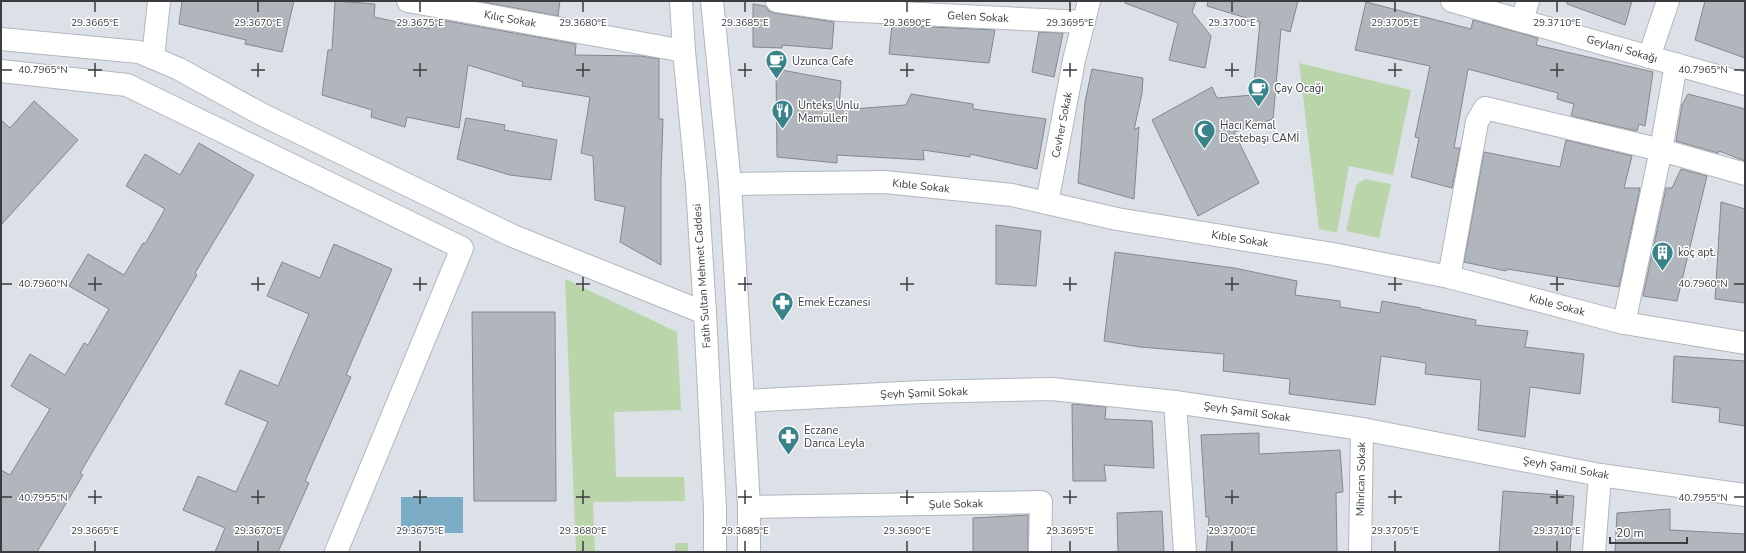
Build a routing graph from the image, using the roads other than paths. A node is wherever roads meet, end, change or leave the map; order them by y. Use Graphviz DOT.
graph roads {
  1 [pos="159,1"];
  2 [pos="408,1"];
  3 [pos="681,1"];
  4 [pos="712,1"];
  5 [pos="777,1"];
  6 [pos="1089,1"];
  7 [pos="1452,1"];
  8 [pos="1668,1"];
  9 [pos="1525,11"];
  10 [pos="1084,22"];
  11 [pos="1,38"];
  12 [pos="684,51"];
  13 [pos="1649,57"];
  14 [pos="153,58"];
  15 [pos="1676,64"];
  16 [pos="1,71"];
  17 [pos="1745,84"];
  18 [pos="1661,150"];
  19 [pos="1745,174"];
  20 [pos="730,184"];
  21 [pos="1047,203"];
  22 [pos="1449,277"];
  23 [pos="705,314"];
  24 [pos="1624,323"];
  25 [pos="1745,343"];
  26 [pos="743,401"];
  27 [pos="1175,402"];
  28 [pos="1362,429"];
  29 [pos="1600,475"];
  30 [pos="1745,495"];
  31 [pos="749,507"];
  32 [pos="336,552"];
  33 [pos="715,552"];
  34 [pos="749,552"];
  35 [pos="1040,552"];
  36 [pos="1185,552"];
  37 [pos="1360,552"];
  38 [pos="1594,552"];
  1 -- 14 [label="street"];
  2 -- 12 [label="street, Kılıç Sokak"];
  3 -- 12 [label="street, Fatih Sultan Mehmet Caddesi"];
  4 -- 20 [label="street"];
  5 -- 10 [label="street, Gelen Sokak"];
  6 -- 10 [label="street, Cevher Sokak"];
  7 -- 9 [label="street, Geylani Sokağı"];
  8 -- 13 [label="street"];
  9 -- 13 [label="street, Geylani Sokağı"];
  10 -- 21 [label="street, Cevher Sokak"];
  11 -- 14 [label="street"];
  12 -- 23 [label="street, Fatih Sultan Mehmet Caddesi"];
  13 -- 15 [label="street, Geylani Sokağı"];
  14 -- 23 [label="street"];
  15 -- 17 [label="street, Geylani Sokağı"];
  15 -- 18 [label="street"];
  16 -- 32 [label="street"];
  18 -- 19 [label="street"];
  18 -- 22 [label="street"];
  18 -- 24 [label="street"];
  20 -- 21 [label="street, Kıble Sokak"];
  20 -- 26 [label="street"];
  21 -- 22 [label="street, Kıble Sokak"];
  22 -- 24 [label="street, Kıble Sokak"];
  23 -- 33 [label="street, Fatih Sultan Mehmet Caddesi"];
  24 -- 25 [label="street, Kıble Sokak"];
  26 -- 27 [label="street, Şeyh Şamil Sokak"];
  26 -- 31 [label="street"];
  27 -- 28 [label="street, Şeyh Şamil Sokak"];
  27 -- 36 [label="street"];
  28 -- 29 [label="street, Şeyh Şamil Sokak"];
  28 -- 37 [label="street, Mihrican Sokak"];
  29 -- 30 [label="street, Şeyh Şamil Sokak"];
  29 -- 38 [label="street"];
  31 -- 34 [label="street"];
  31 -- 35 [label="street, Şule Sokak"];
}
